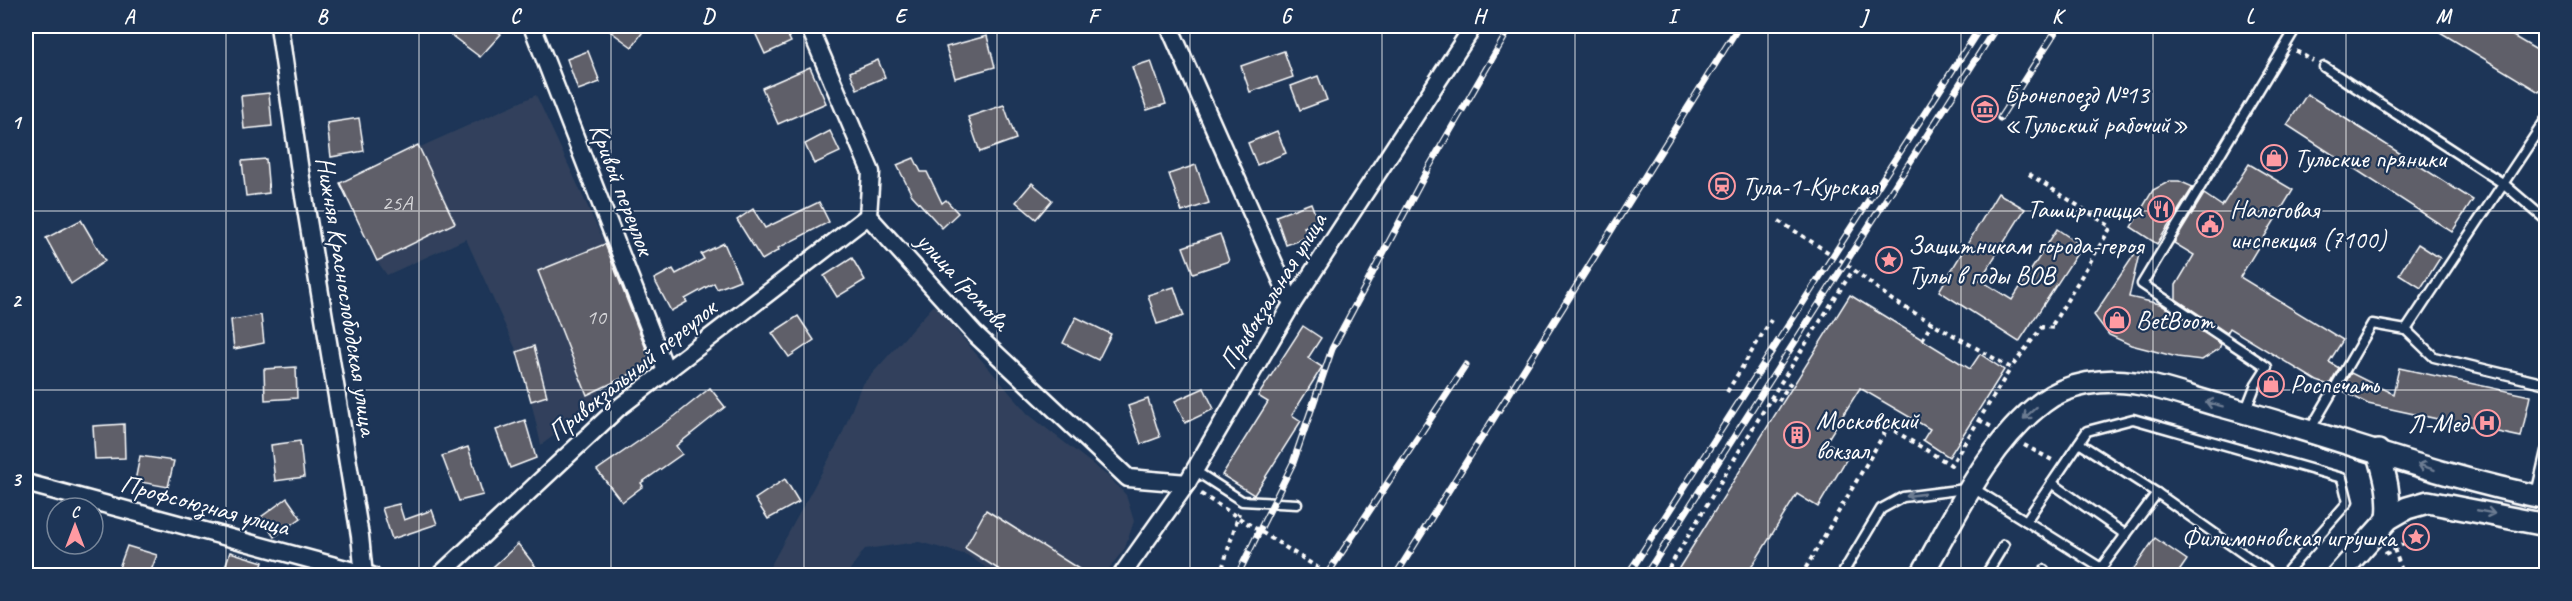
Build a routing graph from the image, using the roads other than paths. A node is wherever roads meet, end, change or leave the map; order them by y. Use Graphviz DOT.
graph roads {
  1 [pos="279,26"];
  2 [pos="532,26"];
  3 [pos="809,26"];
  4 [pos="1169,26"];
  5 [pos="2297,26"];
  6 [pos="2536,26"];
  7 [pos="1467,29"];
  8 [pos="2547,32"];
  9 [pos="2324,67"];
  10 [pos="2547,119"];
  11 [pos="2504,184"];
  12 [pos="868,216"];
  13 [pos="2547,220"];
  14 [pos="1292,304"];
  15 [pos="2406,330"];
  16 [pos="666,371"];
  17 [pos="2547,384"];
  18 [pos="2244,412"];
  19 [pos="2310,431"];
  20 [pos="2079,443"];
  21 [pos="2378,451"];
  22 [pos="2547,451"];
  23 [pos="1191,477"];
  24 [pos="26,483"];
  25 [pos="2052,483"];
  26 [pos="1972,488"];
  27 [pos="2157,493"];
  28 [pos="2541,496"];
  29 [pos="1297,504"];
  30 [pos="2388,519"];
  31 [pos="2026,520"];
  32 [pos="2547,525"];
  33 [pos="2126,534"];
  34 [pos="2004,545"];
  35 [pos="2098,572"];
  36 [pos="366,575"];
  37 [pos="439,576"];
  38 [pos="1121,576"];
  39 [pos="1841,576"];
  40 [pos="1921,576"];
  41 [pos="1985,576"];
  42 [pos="2275,576"];
  43 [pos="2283,576"];
  44 [pos="2337,576"];
  45 [pos="2422,576"];
  46 [pos="2437,576"];
  1 -- 36 [label="street, Нижняя Краснослободская улица"];
  2 -- 16 [label="street, Кривой переулок"];
  3 -- 12 [label="street"];
  4 -- 14 [label="street"];
  5 -- 18 [label="lane"];
  6 -- 8 [label="lane"];
  7 -- 14 [label="street, Привокзальная улица"];
  9 -- 11 [label="lane"];
  10 -- 11 [label="lane"];
  11 -- 13 [label="lane"];
  11 -- 15 [label="lane"];
  12 -- 16 [label="street, Привокзальный переулок"];
  12 -- 23 [label="street, улица Громова"];
  14 -- 23 [label="street, Привокзальная улица"];
  15 -- 17 [label="lane"];
  15 -- 19 [label="lane"];
  16 -- 37 [label="street, Привокзальный переулок"];
  18 -- 19 [label="street"];
  18 -- 26 [label="street, one-way"];
  19 -- 21 [label="street"];
  20 -- 25 [label="lane"];
  20 -- 27 [label="lane"];
  20 -- 43 [label="lane"];
  28 -- 21 [label="street, one-way"];
  21 -- 30 [label="street"];
  22 -- 28 [label="lane"];
  23 -- 29 [label="lane"];
  23 -- 38 [label="street, Привокзальная улица"];
  24 -- 36 [label="street, Профсоюзная улица"];
  25 -- 31 [label="lane"];
  25 -- 33 [label="lane"];
  26 -- 31 [label="lane"];
  26 -- 39 [label="lane, one-way"];
  26 -- 40 [label="street"];
  27 -- 33 [label="lane"];
  27 -- 42 [label="lane"];
  30 -- 32 [label="street, one-way"];
  30 -- 44 [label="street"];
  31 -- 35 [label="lane"];
  33 -- 35 [label="lane"];
  34 -- 41 [label="lane"];
  45 -- 46 [label="lane"];
}
